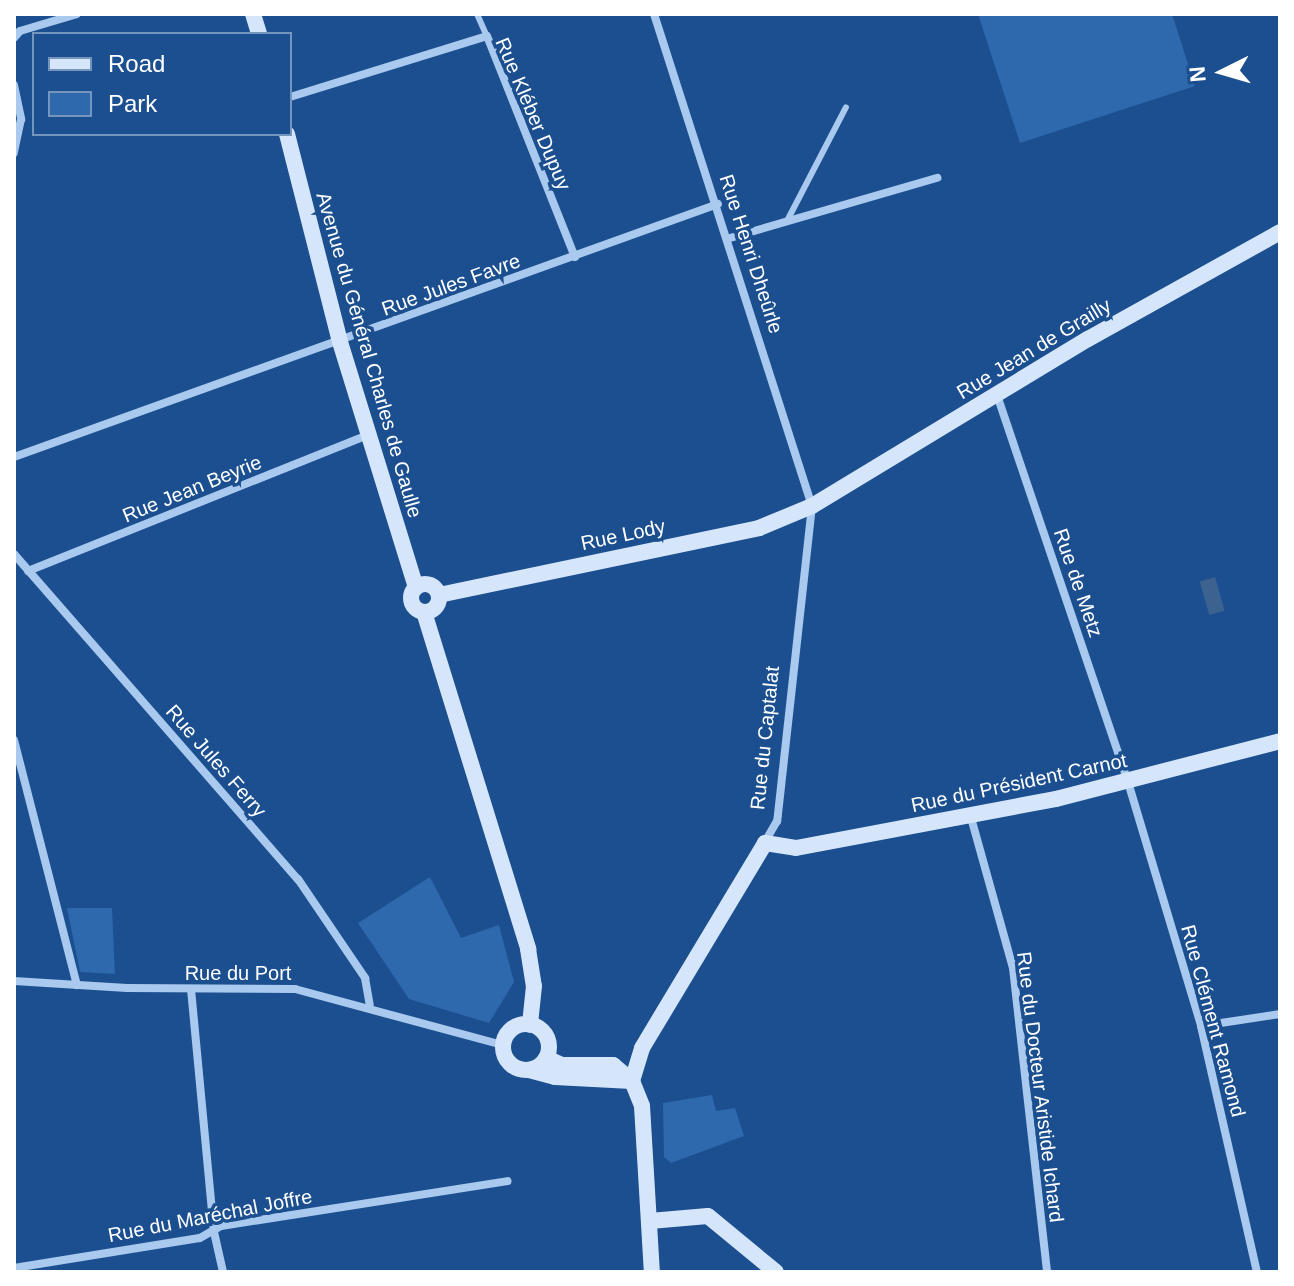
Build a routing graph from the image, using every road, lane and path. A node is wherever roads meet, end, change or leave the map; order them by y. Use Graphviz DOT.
graph roads {
  1 [pos="77,14"];
  2 [pos="477,14"];
  3 [pos="654,14"];
  4 [pos="487,36"];
  5 [pos="14,38"];
  6 [pos="14,85"];
  7 [pos="292,96"];
  8 [pos="846,107"];
  9 [pos="288,136"];
  10 [pos="14,153"];
  11 [pos="937,178"];
  12 [pos="718,204"];
  13 [pos="787,221"];
  14 [pos="1280,232"];
  15 [pos="730,238"];
  16 [pos="575,257"];
  17 [pos="340,342"];
  18 [pos="997,395"];
  19 [pos="368,435"];
  20 [pos="14,457"];
  21 [pos="812,506"];
  22 [pos="14,554"];
  23 [pos="28,571"];
  24 [pos="416,587"];
  25 [pos="439,595"];
  26 [pos="424,612"];
  27 [pos="14,740"];
  28 [pos="1280,741"];
  29 [pos="1128,782"];
  30 [pos="970,814"];
  31 [pos="765,843"];
  32 [pos="14,981"];
  33 [pos="77,985"];
  34 [pos="191,989"];
  35 [pos="370,1005"];
  36 [pos="1280,1014"];
  37 [pos="530,1025"];
  38 [pos="1201,1026"];
  39 [pos="503,1045"];
  40 [pos="546,1058"];
  41 [pos="529,1070"];
  42 [pos="632,1081"];
  43 [pos="507,1181"];
  44 [pos="650,1221"];
  45 [pos="214,1232"];
  46 [pos="14,1268"];
  47 [pos="223,1272"];
  48 [pos="652,1272"];
  49 [pos="776,1272"];
  50 [pos="1047,1272"];
  51 [pos="1257,1272"];
  1 -- 5 [label="street"];
  2 -- 4 [label="lane"];
  3 -- 12 [label="street, Rue Henri Dheûrle"];
  4 -- 7 [label="street, Rue Kléber Dupuy"];
  4 -- 16 [label="street, Rue Kléber Dupuy"];
  6 -- 10 [label="street"];
  8 -- 13 [label="lane"];
  9 -- 17 [label="street, Avenue du Général Charles de Gaulle"];
  11 -- 13 [label="street"];
  12 -- 15 [label="street, Rue Henri Dheûrle"];
  12 -- 16 [label="street, Rue Jules Favre"];
  13 -- 15 [label="street"];
  14 -- 18 [label="street, Rue Jean de Grailly"];
  15 -- 21 [label="street, Rue Henri Dheûrle"];
  16 -- 17 [label="street, Rue Jules Favre"];
  17 -- 19 [label="street, Avenue du Général Charles de Gaulle"];
  17 -- 20 [label="street, Rue Jules Favre"];
  18 -- 21 [label="street, Rue Jean de Grailly"];
  18 -- 29 [label="street, Rue de Metz"];
  19 -- 23 [label="street, Rue Jean Beyrie"];
  19 -- 24 [label="street, Avenue du Général Charles de Gaulle"];
  21 -- 25 [label="street, Rue Lody"];
  21 -- 31 [label="street, Rue du Captalat"];
  22 -- 23 [label="street, Rue Jules Ferry"];
  23 -- 35 [label="street, Rue Jules Ferry"];
  24 -- 25 [label="street"];
  24 -- 26 [label="street"];
  25 -- 26 [label="street"];
  26 -- 37 [label="street"];
  27 -- 33 [label="street"];
  28 -- 29 [label="street, Rue du Président Carnot"];
  29 -- 30 [label="street, Rue du Président Carnot"];
  29 -- 38 [label="street, Rue Clément Ramond"];
  30 -- 31 [label="street, Rue du Président Carnot"];
  30 -- 50 [label="street, Rue du Docteur Aristide Ichard"];
  31 -- 42 [label="street, Rue du Captalat"];
  32 -- 33 [label="street, Rue du Port"];
  33 -- 34 [label="street, Rue du Port"];
  34 -- 35 [label="street, Rue du Port"];
  34 -- 45 [label="street"];
  35 -- 39 [label="street, Rue du Port"];
  36 -- 38 [label="street"];
  37 -- 39 [label="street"];
  37 -- 40 [label="street"];
  38 -- 51 [label="street, Rue Clément Ramond"];
  39 -- 41 [label="street"];
  40 -- 41 [label="street"];
  40 -- 42 [label="street"];
  41 -- 42 [label="street"];
  42 -- 44 [label="street"];
  43 -- 45 [label="street, Rue du Maréchal Joffre"];
  44 -- 48 [label="street"];
  44 -- 49 [label="street"];
  45 -- 46 [label="street, Rue du Maréchal Joffre"];
  45 -- 47 [label="street"];
}
